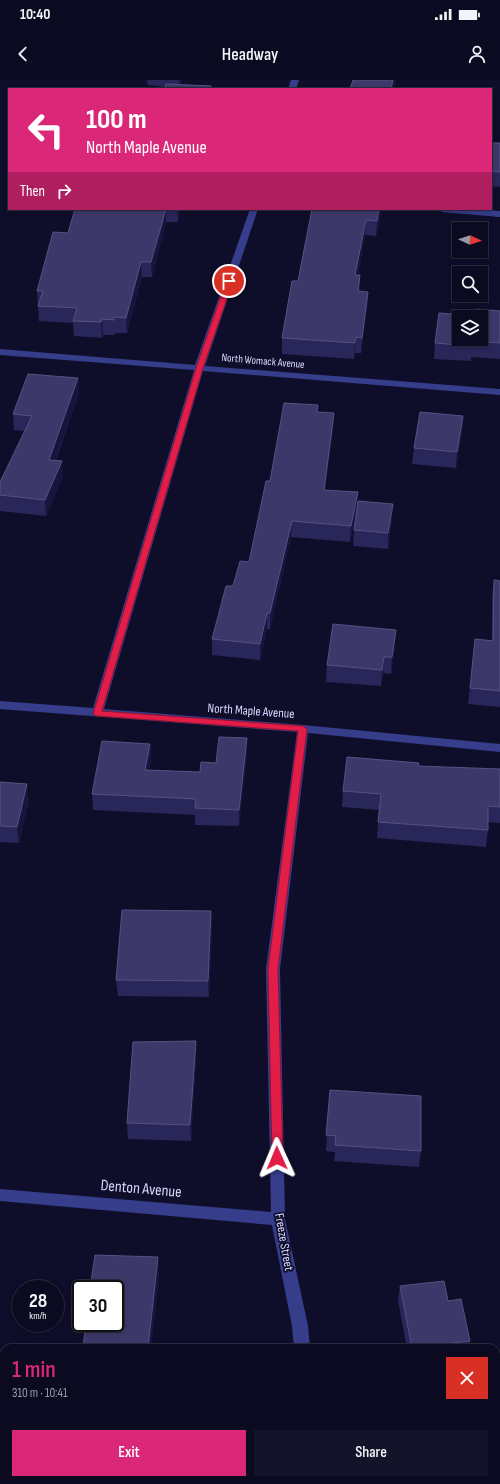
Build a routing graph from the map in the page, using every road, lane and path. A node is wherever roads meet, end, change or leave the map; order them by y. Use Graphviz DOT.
graph roads {
  1 [pos="254,210"];
  2 [pos="454,210"];
  3 [pos="500,214"];
  4 [pos="0,352"];
  5 [pos="199,368"];
  6 [pos="500,392"];
  7 [pos="0,705"];
  8 [pos="97,714"];
  9 [pos="303,729"];
  10 [pos="500,748"];
  11 [pos="0,1194"];
  12 [pos="278,1219"];
  13 [pos="302,1344"];
  1 -- 5 [label="street"];
  2 -- 3 [label="street"];
  4 -- 5 [label="street, North Womack Avenue"];
  5 -- 6 [label="street, North Womack Avenue"];
  5 -- 8 [label="street"];
  7 -- 8 [label="street, North Maple Avenue"];
  8 -- 9 [label="street, North Maple Avenue"];
  9 -- 10 [label="street, North Maple Avenue"];
  9 -- 12 [label="street, Freeze Street"];
  11 -- 12 [label="street, Denton Avenue"];
  12 -- 13 [label="street, Freeze Street"];
}
